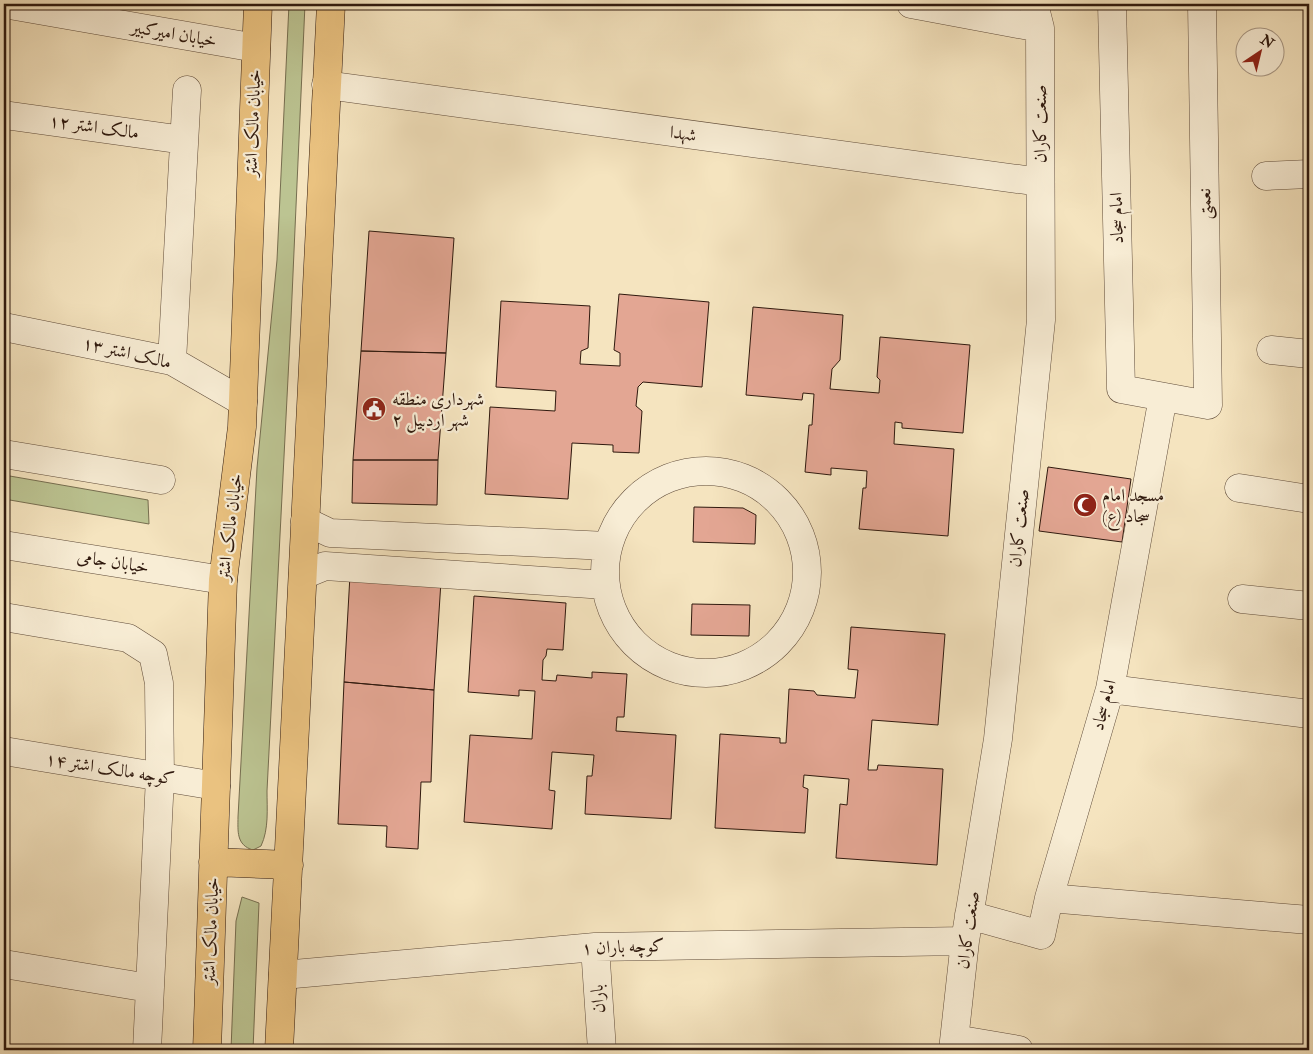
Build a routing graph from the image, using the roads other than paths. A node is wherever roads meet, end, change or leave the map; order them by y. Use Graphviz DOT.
graph roads {
  1 [pos="4,4"];
  2 [pos="258,4"];
  3 [pos="331,4"];
  4 [pos="911,4"];
  5 [pos="1112,4"];
  6 [pos="1202,4"];
  7 [pos="1037,16"];
  8 [pos="256,48"];
  9 [pos="326,85"];
  10 [pos="187,90"];
  11 [pos="4,115"];
  12 [pos="184,140"];
  13 [pos="1309,174"];
  14 [pos="1266,176"];
  15 [pos="1040,182"];
  16 [pos="4,327"];
  17 [pos="1271,350"];
  18 [pos="1309,354"];
  19 [pos="172,361"];
  20 [pos="1163,397"];
  21 [pos="242,402"];
  22 [pos="1208,405"];
  23 [pos="4,454"];
  24 [pos="161,480"];
  25 [pos="1239,488"];
  26 [pos="1309,499"];
  27 [pos="305,521"];
  28 [pos="4,545"];
  29 [pos="607,546"];
  30 [pos="303,575"];
  31 [pos="223,580"];
  32 [pos="605,585"];
  33 [pos="1242,599"];
  34 [pos="1309,606"];
  35 [pos="4,617"];
  36 [pos="1110,689"];
  37 [pos="1309,714"];
  38 [pos="4,751"];
  39 [pos="160,777"];
  40 [pos="216,786"];
  41 [pos="213,862"];
  42 [pos="289,865"];
  43 [pos="1049,898"];
  44 [pos="969,915"];
  45 [pos="1309,920"];
  46 [pos="965,942"];
  47 [pos="595,947"];
  48 [pos="4,964"];
  49 [pos="283,975"];
  50 [pos="149,988"];
  51 [pos="954,1044"];
  52 [pos="147,1050"];
  53 [pos="207,1050"];
  54 [pos="279,1050"];
  55 [pos="602,1050"];
  56 [pos="1019,1050"];
  1 -- 8 [label="street, خیابان امیرکبیر"];
  2 -- 8 [label="main road, خیابان مالک اشتر"];
  3 -- 9 [label="main road"];
  4 -- 7 [label="street"];
  5 -- 20 [label="street, امام سجاد"];
  6 -- 22 [label="street, نعمتی"];
  7 -- 15 [label="street, صنعت کاران"];
  8 -- 21 [label="main road, خیابان مالک اشتر"];
  9 -- 15 [label="street, شهدا"];
  9 -- 27 [label="main road"];
  10 -- 12 [label="street"];
  11 -- 12 [label="street, مالک اشتر ۱۲"];
  12 -- 19 [label="street"];
  13 -- 14 [label="street"];
  15 -- 44 [label="street, صنعت کاران"];
  16 -- 19 [label="street, مالک اشتر ۱۳"];
  17 -- 18 [label="street"];
  19 -- 21 [label="street, مالک اشتر ۱۳"];
  20 -- 22 [label="street, امام سجاد"];
  20 -- 36 [label="street, امام سجاد"];
  21 -- 31 [label="main road, خیابان مالک اشتر"];
  23 -- 24 [label="street"];
  25 -- 26 [label="street"];
  27 -- 29 [label="street"];
  27 -- 30 [label="main road"];
  28 -- 31 [label="street, خیابان جامی"];
  29 -- 32 [label="street"];
  29 -- 32 [label="street"];
  30 -- 32 [label="street"];
  30 -- 42 [label="main road"];
  31 -- 40 [label="main road, خیابان مالک اشتر"];
  33 -- 34 [label="street"];
  35 -- 39 [label="street"];
  36 -- 37 [label="street"];
  36 -- 43 [label="street, امام سجاد"];
  38 -- 39 [label="street, کوچه مالک اشتر ۱۴"];
  39 -- 40 [label="street, کوچه مالک اشتر ۱۴"];
  39 -- 50 [label="street"];
  40 -- 41 [label="main road, خیابان مالک اشتر"];
  41 -- 42 [label="main road"];
  41 -- 53 [label="main road, خیابان مالک اشتر"];
  42 -- 49 [label="main road"];
  43 -- 44 [label="street, امام سجاد"];
  43 -- 45 [label="street"];
  44 -- 46 [label="street, صنعت کاران"];
  46 -- 47 [label="street, کوچه باران ۱"];
  46 -- 51 [label="street, صنعت کاران"];
  47 -- 49 [label="street, کوچه باران ۱"];
  47 -- 55 [label="street, باران"];
  48 -- 50 [label="street"];
  49 -- 54 [label="main road"];
  50 -- 52 [label="street"];
  51 -- 56 [label="street"];
}
